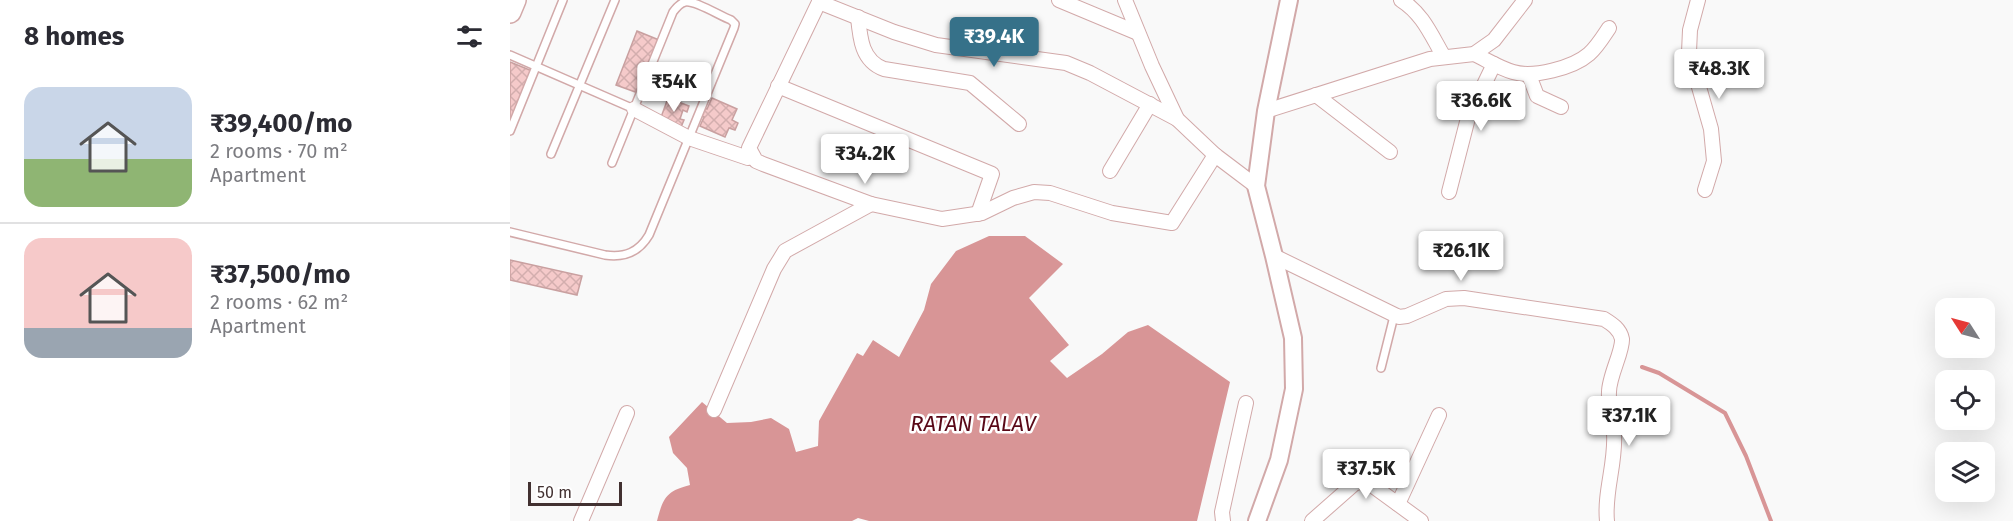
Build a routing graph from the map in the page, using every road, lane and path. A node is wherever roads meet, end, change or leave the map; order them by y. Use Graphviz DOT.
graph roads {
  1 [pos="515,0"];
  2 [pos="564,0"];
  3 [pos="615,0"];
  4 [pos="1059,0"];
  5 [pos="1125,0"];
  6 [pos="1289,0"];
  7 [pos="1401,0"];
  8 [pos="1525,0"];
  9 [pos="1698,0"];
  10 [pos="819,1"];
  11 [pos="510,12"];
  12 [pos="858,17"];
  13 [pos="1609,28"];
  14 [pos="1138,33"];
  15 [pos="1474,54"];
  16 [pos="510,55"];
  17 [pos="1444,57"];
  18 [pos="1494,64"];
  19 [pos="538,67"];
  20 [pos="1530,75"];
  21 [pos="580,85"];
  22 [pos="778,86"];
  23 [pos="1316,95"];
  24 [pos="1150,104"];
  25 [pos="1562,107"];
  26 [pos="634,109"];
  27 [pos="1266,111"];
  28 [pos="1177,119"];
  29 [pos="1019,124"];
  30 [pos="510,131"];
  31 [pos="689,138"];
  32 [pos="1390,152"];
  33 [pos="551,154"];
  34 [pos="1215,155"];
  35 [pos="752,156"];
  36 [pos="612,163"];
  37 [pos="1110,171"];
  38 [pos="1256,186"];
  39 [pos="1705,190"];
  40 [pos="1449,192"];
  41 [pos="871,204"];
  42 [pos="978,214"];
  43 [pos="510,232"];
  44 [pos="1274,256"];
  45 [pos="1394,316"];
  46 [pos="1381,368"];
  47 [pos="1245,403"];
  48 [pos="714,410"];
  49 [pos="627,413"];
  50 [pos="1439,415"];
  51 [pos="1398,504"];
  52 [pos="581,521"];
  53 [pos="1223,521"];
  54 [pos="1257,521"];
  55 [pos="1312,521"];
  56 [pos="1421,521"];
  57 [pos="1607,521"];
  1 -- 11 [label="main road"];
  2 -- 19 [label="lane"];
  3 -- 21 [label="lane"];
  4 -- 14 [label="street"];
  5 -- 14 [label="street"];
  6 -- 27 [label="street"];
  7 -- 17 [label="street"];
  8 -- 15 [label="street"];
  9 -- 39 [label="street"];
  10 -- 12 [label="street"];
  10 -- 22 [label="street"];
  12 -- 24 [label="street"];
  12 -- 29 [label="street"];
  13 -- 20 [label="street"];
  14 -- 28 [label="street"];
  15 -- 17 [label="street"];
  15 -- 18 [label="street"];
  16 -- 19 [label="lane"];
  17 -- 23 [label="street"];
  18 -- 20 [label="street"];
  18 -- 40 [label="street"];
  19 -- 21 [label="lane"];
  19 -- 30 [label="lane"];
  20 -- 25 [label="street"];
  21 -- 26 [label="lane"];
  21 -- 33 [label="lane"];
  22 -- 35 [label="street"];
  22 -- 42 [label="street"];
  23 -- 27 [label="street"];
  23 -- 32 [label="street"];
  24 -- 28 [label="street"];
  24 -- 37 [label="street"];
  26 -- 31 [label="street"];
  26 -- 31 [label="lane"];
  26 -- 36 [label="lane"];
  27 -- 38 [label="street"];
  28 -- 34 [label="street"];
  31 -- 35 [label="street"];
  31 -- 43 [label="lane"];
  34 -- 38 [label="street"];
  34 -- 42 [label="street"];
  35 -- 41 [label="street"];
  38 -- 44 [label="street"];
  41 -- 42 [label="street"];
  41 -- 48 [label="street"];
  44 -- 45 [label="street"];
  44 -- 54 [label="street"];
  45 -- 46 [label="lane"];
  45 -- 57 [label="street"];
  47 -- 53 [label="street"];
  49 -- 52 [label="street"];
  50 -- 51 [label="street"];
  51 -- 55 [label="street"];
  51 -- 56 [label="street"];
}
